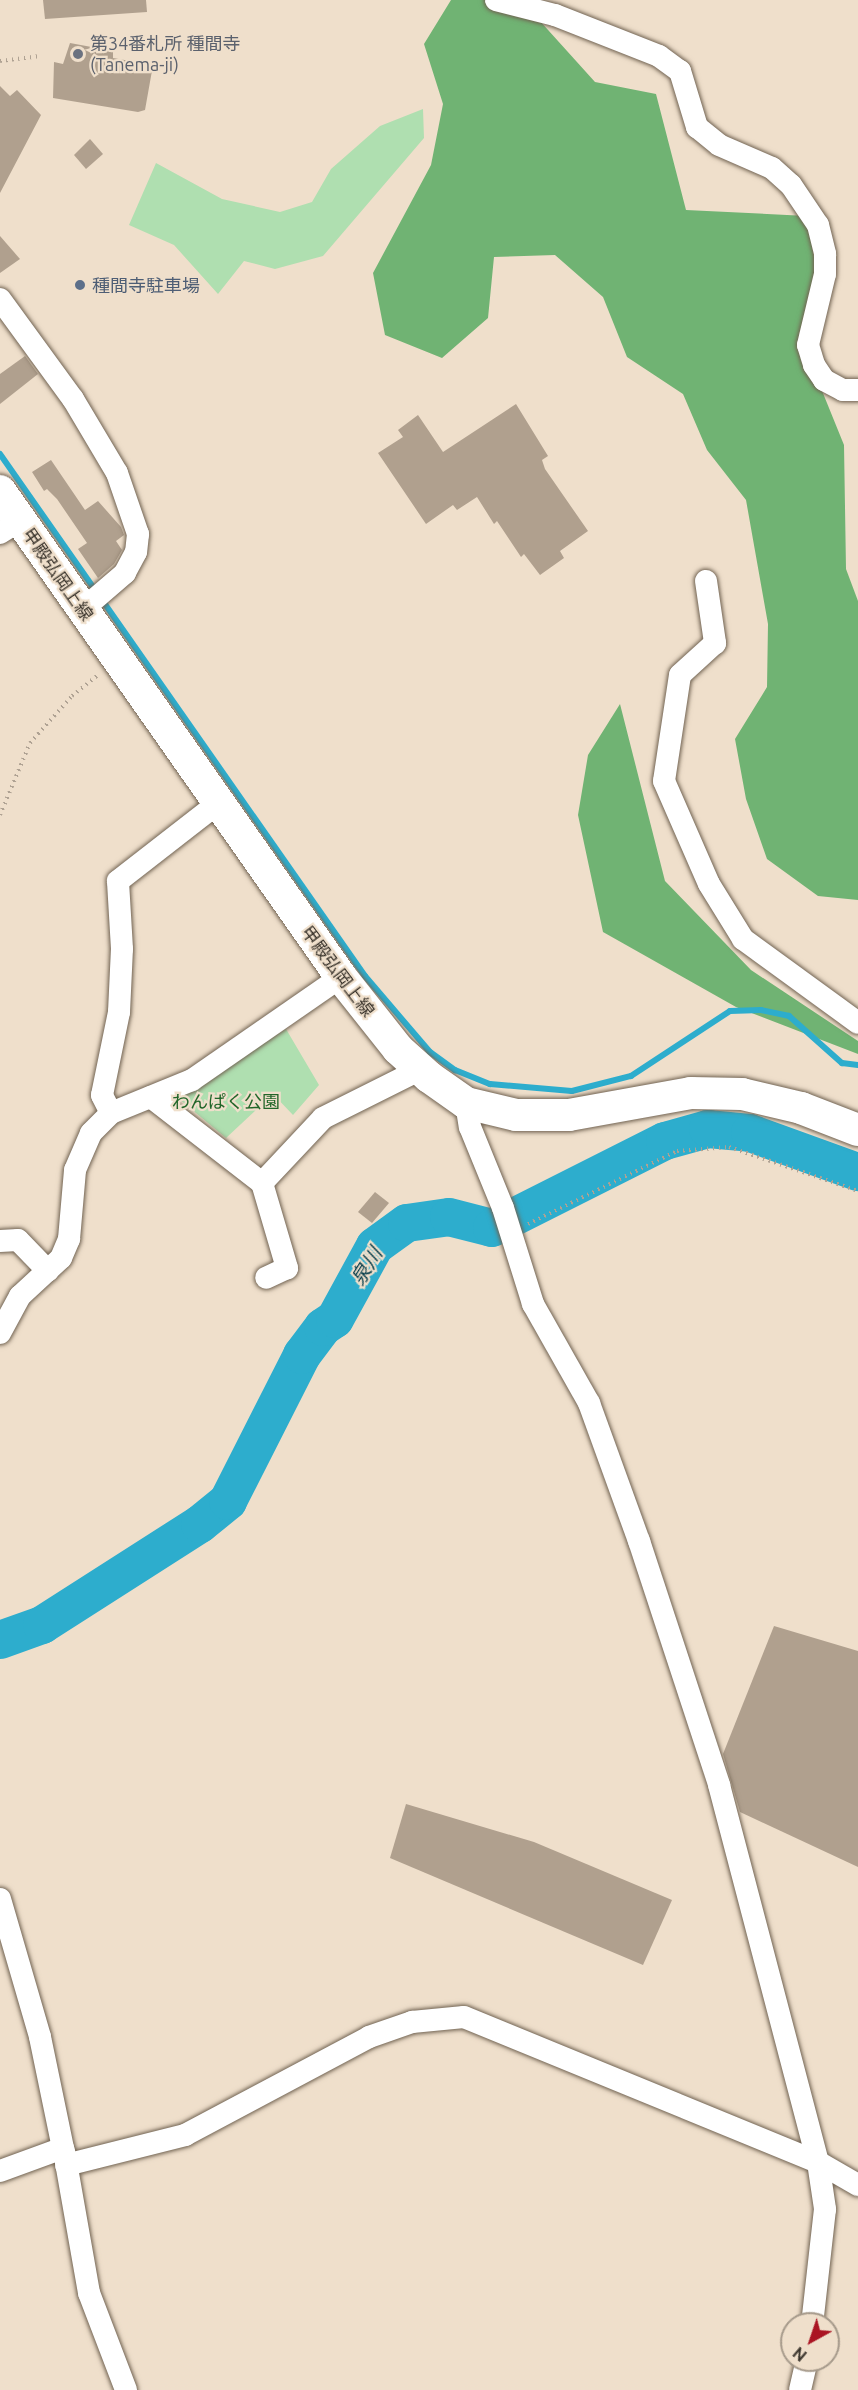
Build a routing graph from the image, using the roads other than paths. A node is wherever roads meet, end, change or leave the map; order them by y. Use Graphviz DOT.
graph roads {
  1 [pos="496,0"];
  2 [pos="0,299"];
  3 [pos="858,390"];
  4 [pos="0,491"];
  5 [pos="10,527"];
  6 [pos="706,581"];
  7 [pos="91,602"];
  8 [pos="217,804"];
  9 [pos="341,977"];
  10 [pos="858,1023"];
  11 [pos="421,1070"];
  12 [pos="151,1097"];
  13 [pos="466,1103"];
  14 [pos="111,1113"];
  15 [pos="858,1130"];
  16 [pos="262,1183"];
  17 [pos="0,1241"];
  18 [pos="48,1271"];
  19 [pos="266,1278"];
  20 [pos="0,1333"];
  21 [pos="0,1899"];
  22 [pos="65,2156"];
  23 [pos="818,2162"];
  24 [pos="0,2171"];
  25 [pos="854,2174"];
  26 [pos="813,2312"];
  27 [pos="804,2372"];
  28 [pos="126,2390"];
  29 [pos="800,2390"];
  1 -- 3 [label="street"];
  2 -- 7 [label="street"];
  4 -- 5 [label="main road, 甲殿弘岡上線"];
  5 -- 7 [label="main road, 甲殿弘岡上線"];
  6 -- 10 [label="street"];
  7 -- 8 [label="main road, 甲殿弘岡上線"];
  8 -- 9 [label="main road, 甲殿弘岡上線"];
  8 -- 14 [label="street"];
  9 -- 11 [label="main road, 甲殿弘岡上線"];
  9 -- 12 [label="street"];
  11 -- 13 [label="main road, 甲殿弘岡上線"];
  11 -- 16 [label="street"];
  12 -- 14 [label="street"];
  12 -- 16 [label="street"];
  13 -- 15 [label="main road, 甲殿弘岡上線"];
  13 -- 23 [label="street"];
  14 -- 18 [label="street"];
  16 -- 19 [label="street"];
  17 -- 18 [label="street"];
  18 -- 20 [label="street"];
  21 -- 22 [label="street"];
  22 -- 23 [label="street"];
  22 -- 24 [label="street"];
  22 -- 28 [label="street"];
  23 -- 25 [label="street"];
  23 -- 26 [label="street"];
  27 -- 29 [label="street"];
}
